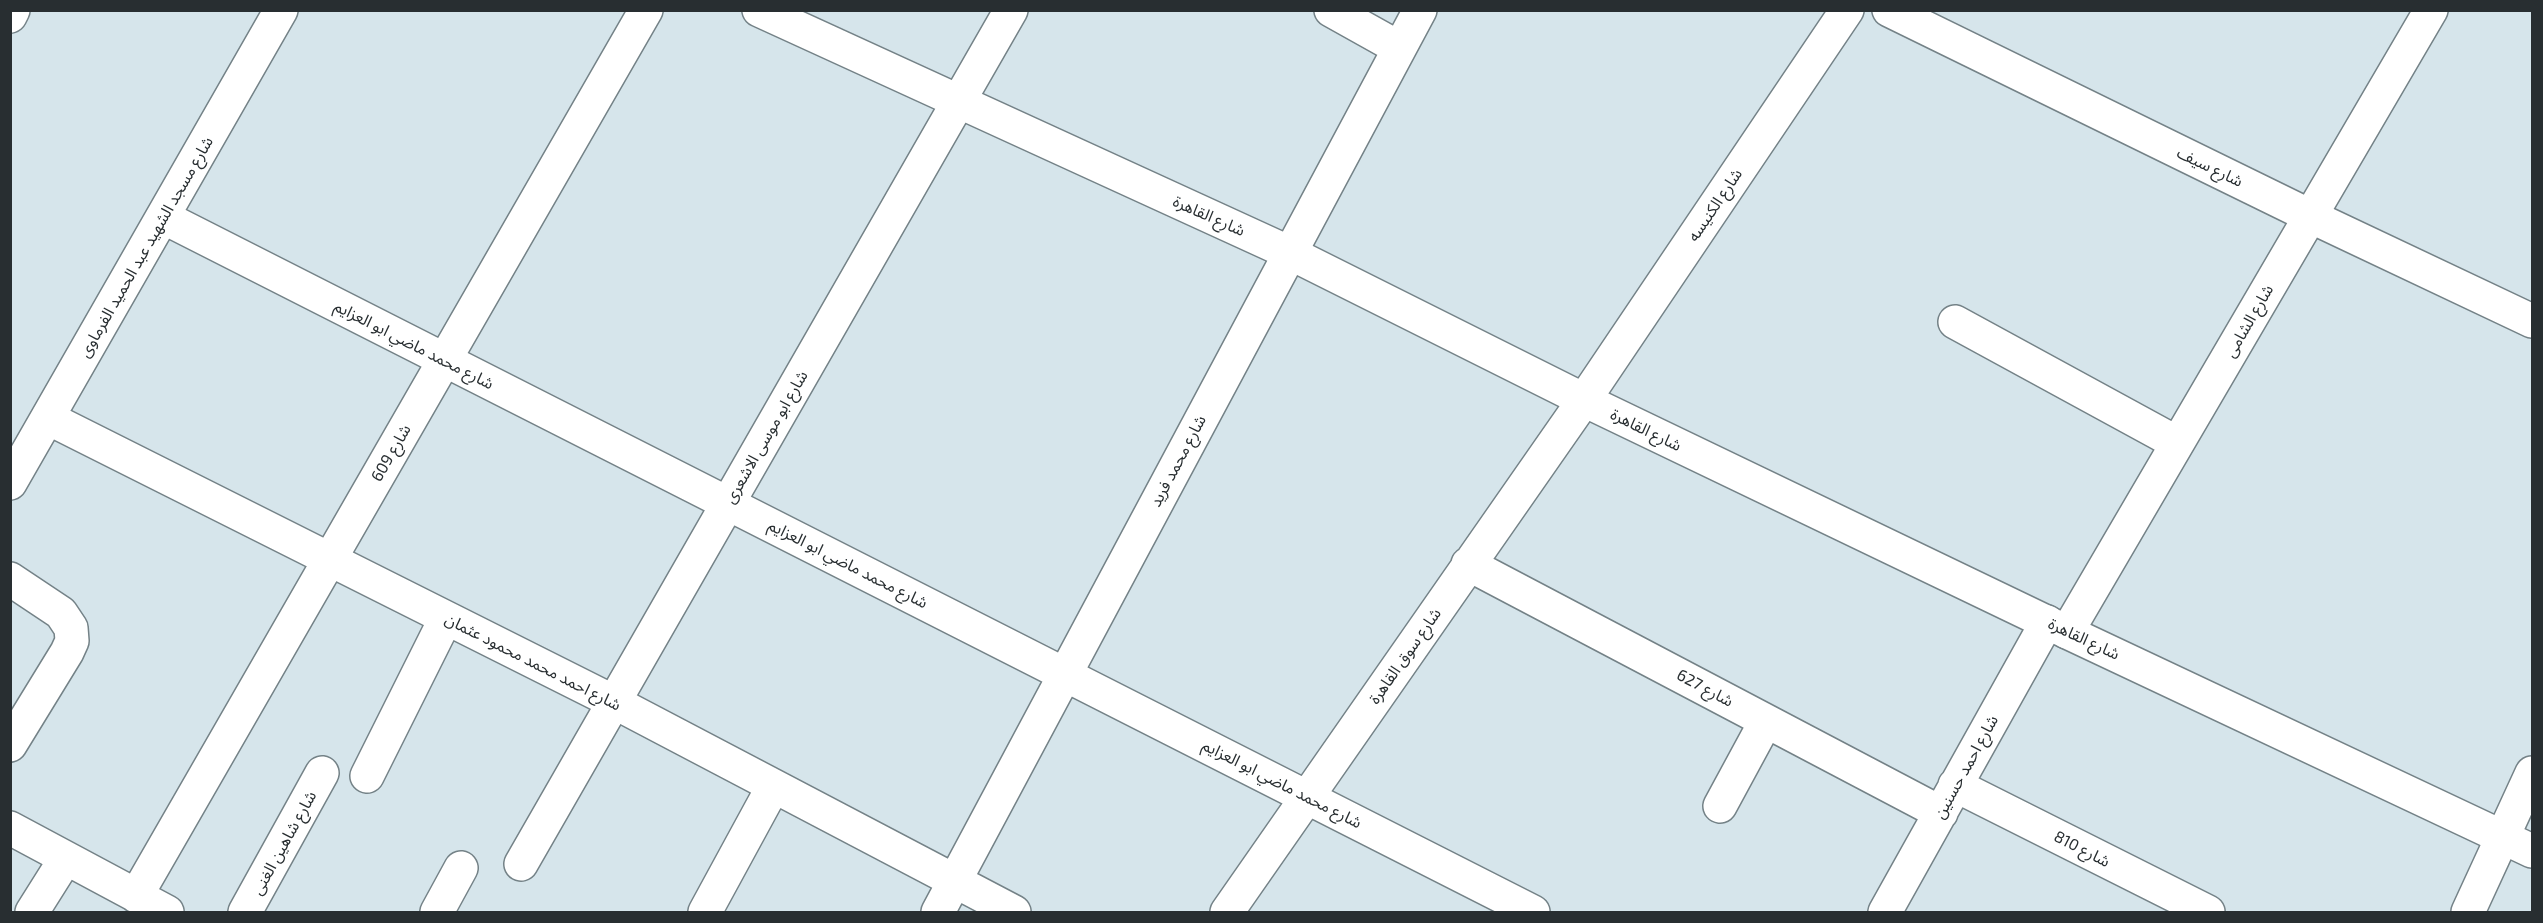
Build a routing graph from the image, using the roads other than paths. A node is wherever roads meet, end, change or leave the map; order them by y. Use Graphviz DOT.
graph roads {
  1 [pos="13,10"];
  2 [pos="281,10"];
  3 [pos="646,10"];
  4 [pos="759,10"];
  5 [pos="1011,10"];
  6 [pos="1331,10"];
  7 [pos="1419,10"];
  8 [pos="1847,10"];
  9 [pos="1889,10"];
  10 [pos="2431,10"];
  11 [pos="10,16"];
  12 [pos="1400,48"];
  13 [pos="958,103"];
  14 [pos="2310,216"];
  15 [pos="163,217"];
  16 [pos="1290,253"];
  17 [pos="2532,321"];
  18 [pos="1955,322"];
  19 [pos="444,360"];
  20 [pos="1584,400"];
  21 [pos="48,418"];
  22 [pos="2178,443"];
  23 [pos="10,483"];
  24 [pos="728,504"];
  25 [pos="329,559"];
  26 [pos="1468,564"];
  27 [pos="10,579"];
  28 [pos="446,618"];
  29 [pos="2057,627"];
  30 [pos="1064,673"];
  31 [pos="614,702"];
  32 [pos="1766,721"];
  33 [pos="10,745"];
  34 [pos="322,773"];
  35 [pos="2532,773"];
  36 [pos="367,776"];
  37 [pos="773,787"];
  38 [pos="1307,797"];
  39 [pos="1948,799"];
  40 [pos="1720,806"];
  41 [pos="10,828"];
  42 [pos="2502,836"];
  43 [pos="2532,851"];
  44 [pos="66,858"];
  45 [pos="521,864"];
  46 [pos="461,868"];
  47 [pos="954,880"];
  48 [pos="136,896"];
  49 [pos="32,912"];
  50 [pos="167,912"];
  51 [pos="245,912"];
  52 [pos="437,912"];
  53 [pos="705,912"];
  54 [pos="938,912"];
  55 [pos="1014,912"];
  56 [pos="1227,912"];
  57 [pos="1533,912"];
  58 [pos="1885,912"];
  59 [pos="2208,912"];
  60 [pos="2468,912"];
  1 -- 11 [label="street"];
  2 -- 15 [label="street, شارع مسجد الشهيد عبد الحميد الفرماوى"];
  3 -- 19 [label="street, شارع 609"];
  4 -- 13 [label="street, شارع القاهرة"];
  5 -- 13 [label="street, شارع ابو موسى الاشعرى"];
  6 -- 12 [label="street"];
  7 -- 12 [label="street, شارع محمد فريد"];
  8 -- 20 [label="street, شارع الكنيسه"];
  9 -- 14 [label="street, شارع سيف"];
  10 -- 14 [label="street, شارع الشامى"];
  12 -- 16 [label="street, شارع محمد فريد"];
  13 -- 16 [label="street, شارع القاهرة"];
  13 -- 24 [label="street, شارع ابو موسى الاشعرى"];
  14 -- 17 [label="street, شارع سيف"];
  14 -- 22 [label="street, شارع الشامى"];
  15 -- 19 [label="street, شارع محمد ماضي ابو العزايم"];
  15 -- 21 [label="street, شارع مسجد الشهيد عبد الحميد الفرماوى"];
  16 -- 20 [label="street, شارع القاهرة"];
  16 -- 30 [label="street, شارع محمد فريد"];
  18 -- 22 [label="street"];
  19 -- 24 [label="street, شارع محمد ماضي ابو العزايم"];
  19 -- 25 [label="street, شارع 609"];
  20 -- 26 [label="street, شارع سوق القاهرة"];
  20 -- 29 [label="street, شارع القاهرة"];
  21 -- 23 [label="street, شارع مسجد الشهيد عبد الحميد الفرماوى"];
  21 -- 25 [label="street, شارع احمد محمد محمود عثمان"];
  22 -- 29 [label="street, شارع الشامى"];
  24 -- 30 [label="street, شارع محمد ماضي ابو العزايم"];
  24 -- 31 [label="street, شارع ابو موسى الاشعرى"];
  25 -- 28 [label="street, شارع احمد محمد محمود عثمان"];
  25 -- 48 [label="street, شارع 609"];
  26 -- 32 [label="street, شارع 627"];
  26 -- 38 [label="street, شارع سوق القاهرة"];
  27 -- 33 [label="street"];
  28 -- 31 [label="street, شارع احمد محمد محمود عثمان"];
  28 -- 36 [label="street"];
  29 -- 39 [label="street, شارع احمد حسنين"];
  29 -- 42 [label="street, شارع القاهرة"];
  30 -- 38 [label="street, شارع محمد ماضي ابو العزايم"];
  30 -- 47 [label="street, شارع محمد فريد"];
  31 -- 37 [label="street, شارع احمد محمد محمود عثمان"];
  31 -- 45 [label="street, شارع ابو موسى الاشعرى"];
  32 -- 39 [label="street, شارع 627"];
  32 -- 40 [label="street"];
  34 -- 51 [label="street, شارع شاهين الغنى"];
  35 -- 42 [label="street"];
  37 -- 47 [label="street, شارع احمد محمد محمود عثمان"];
  37 -- 53 [label="street"];
  38 -- 56 [label="street, شارع سوق القاهرة"];
  38 -- 57 [label="street, شارع محمد ماضي ابو العزايم"];
  39 -- 58 [label="street, شارع احمد حسنين"];
  39 -- 59 [label="street, شارع 810"];
  41 -- 44 [label="street"];
  42 -- 43 [label="street, شارع القاهرة"];
  42 -- 60 [label="street"];
  44 -- 48 [label="street"];
  44 -- 49 [label="street"];
  46 -- 52 [label="street"];
  47 -- 54 [label="street, شارع محمد فريد"];
  47 -- 55 [label="street, شارع احمد محمد محمود عثمان"];
  48 -- 50 [label="street"];
}
